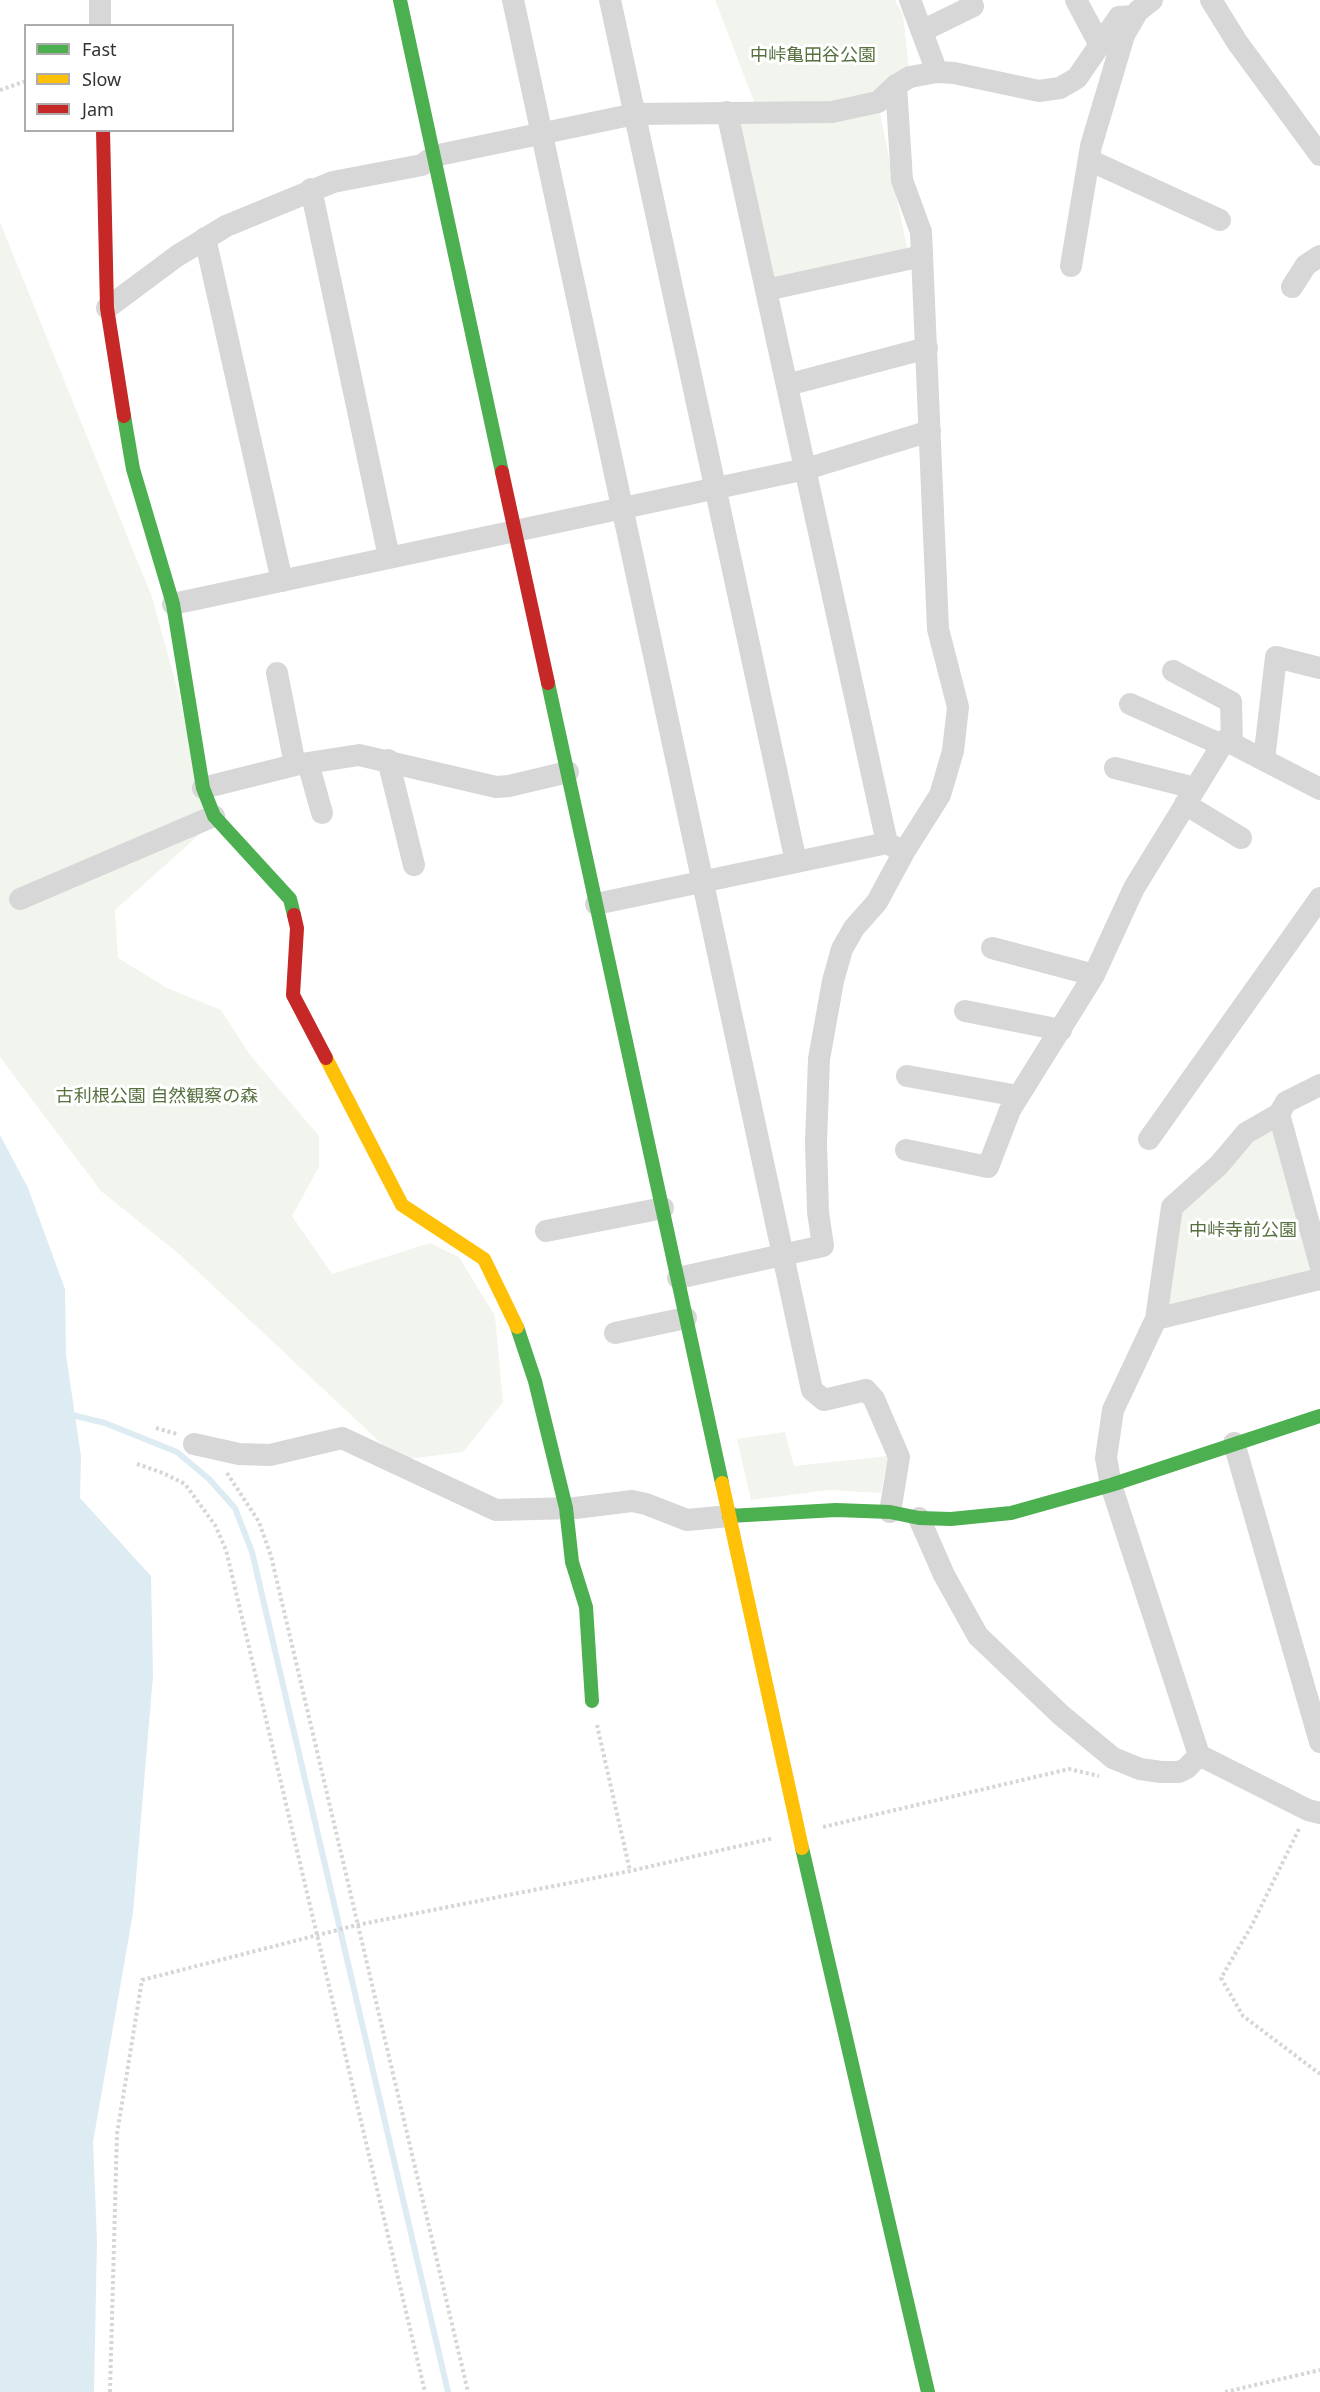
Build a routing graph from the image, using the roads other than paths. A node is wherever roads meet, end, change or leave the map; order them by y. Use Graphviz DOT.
graph roads {
  1 [pos="100,0"];
  2 [pos="400,0"];
  3 [pos="513,0"];
  4 [pos="610,0"];
  5 [pos="910,0"];
  6 [pos="970,0"];
  7 [pos="1076,0"];
  8 [pos="1152,0"];
  9 [pos="1211,0"];
  10 [pos="1135,16"];
  11 [pos="100,24"];
  12 [pos="921,31"];
  13 [pos="1100,45"];
  14 [pos="937,72"];
  15 [pos="896,85"];
  16 [pos="726,112"];
  17 [pos="635,114"];
  18 [pos="103,132"];
  19 [pos="541,133"];
  20 [pos="1320,155"];
  21 [pos="434,156"];
  22 [pos="1089,160"];
  23 [pos="310,189"];
  24 [pos="1220,220"];
  25 [pos="205,238"];
  26 [pos="922,256"];
  27 [pos="1320,256"];
  28 [pos="1071,266"];
  29 [pos="1292,286"];
  30 [pos="766,290"];
  31 [pos="107,308"];
  32 [pos="927,348"];
  33 [pos="787,385"];
  34 [pos="930,431"];
  35 [pos="806,469"];
  36 [pos="713,489"];
  37 [pos="622,508"];
  38 [pos="515,530"];
  39 [pos="389,557"];
  40 [pos="282,581"];
  41 [pos="173,604"];
  42 [pos="1320,668"];
  43 [pos="1173,671"];
  44 [pos="277,673"];
  45 [pos="1130,704"];
  46 [pos="1227,745"];
  47 [pos="388,760"];
  48 [pos="1264,760"];
  49 [pos="301,764"];
  50 [pos="1115,768"];
  51 [pos="568,772"];
  52 [pos="203,788"];
  53 [pos="1320,789"];
  54 [pos="1190,796"];
  55 [pos="322,813"];
  56 [pos="214,816"];
  57 [pos="1241,838"];
  58 [pos="895,847"];
  59 [pos="796,862"];
  60 [pos="414,865"];
  61 [pos="704,882"];
  62 [pos="1320,898"];
  63 [pos="20,899"];
  64 [pos="596,904"];
  65 [pos="992,948"];
  66 [pos="1094,975"];
  67 [pos="965,1011"];
  68 [pos="1061,1030"];
  69 [pos="907,1076"];
  70 [pos="1320,1085"];
  71 [pos="1018,1096"];
  72 [pos="1279,1114"];
  73 [pos="1149,1138"];
  74 [pos="906,1150"];
  75 [pos="663,1208"];
  76 [pos="546,1231"];
  77 [pos="783,1255"];
  78 [pos="1319,1255"];
  79 [pos="678,1278"];
  80 [pos="1320,1279"];
  81 [pos="686,1318"];
  82 [pos="1156,1319"];
  83 [pos="615,1333"];
  84 [pos="1320,1416"];
  85 [pos="1234,1443"];
  86 [pos="194,1444"];
  87 [pos="1111,1485"];
  88 [pos="566,1508"];
  89 [pos="890,1512"];
  90 [pos="729,1516"];
  91 [pos="919,1518"];
  92 [pos="592,1701"];
  93 [pos="1320,1742"];
  94 [pos="1198,1755"];
  95 [pos="1314,1811"];
  96 [pos="928,2392"];
  1 -- 11 [label="street"];
  2 -- 21 [label="street"];
  3 -- 19 [label="street"];
  4 -- 17 [label="street"];
  5 -- 12 [label="street"];
  6 -- 12 [label="street"];
  7 -- 13 [label="street"];
  8 -- 10 [label="street"];
  9 -- 20 [label="street"];
  10 -- 13 [label="street"];
  10 -- 22 [label="street"];
  12 -- 14 [label="street"];
  13 -- 14 [label="street"];
  14 -- 15 [label="street"];
  15 -- 16 [label="street"];
  15 -- 26 [label="street"];
  16 -- 17 [label="street"];
  16 -- 30 [label="street"];
  17 -- 19 [label="street"];
  17 -- 36 [label="street"];
  18 -- 31 [label="street"];
  19 -- 21 [label="street"];
  19 -- 37 [label="street"];
  21 -- 23 [label="street"];
  21 -- 38 [label="street"];
  22 -- 24 [label="street"];
  22 -- 28 [label="street"];
  23 -- 25 [label="street"];
  23 -- 39 [label="street"];
  25 -- 31 [label="street"];
  25 -- 40 [label="street"];
  26 -- 30 [label="street"];
  26 -- 32 [label="street"];
  27 -- 29 [label="street"];
  30 -- 33 [label="street"];
  31 -- 41 [label="street"];
  32 -- 33 [label="street"];
  32 -- 34 [label="street"];
  33 -- 35 [label="street"];
  34 -- 35 [label="street"];
  34 -- 58 [label="street"];
  35 -- 36 [label="street"];
  35 -- 58 [label="street"];
  36 -- 37 [label="street"];
  36 -- 59 [label="street"];
  37 -- 38 [label="street"];
  37 -- 61 [label="street"];
  38 -- 39 [label="street"];
  38 -- 51 [label="street"];
  39 -- 40 [label="street"];
  40 -- 41 [label="street"];
  41 -- 52 [label="street"];
  42 -- 48 [label="street"];
  43 -- 46 [label="street"];
  44 -- 49 [label="street"];
  45 -- 46 [label="street"];
  46 -- 48 [label="street"];
  46 -- 54 [label="street"];
  47 -- 49 [label="street"];
  47 -- 51 [label="street"];
  47 -- 60 [label="street"];
  48 -- 53 [label="street"];
  49 -- 52 [label="street"];
  49 -- 55 [label="street"];
  50 -- 54 [label="street"];
  51 -- 64 [label="street"];
  52 -- 56 [label="street"];
  54 -- 57 [label="street"];
  54 -- 66 [label="street"];
  56 -- 63 [label="street"];
  56 -- 88 [label="street"];
  58 -- 59 [label="street"];
  58 -- 77 [label="street"];
  59 -- 61 [label="street"];
  61 -- 64 [label="street"];
  61 -- 77 [label="street"];
  62 -- 73 [label="street"];
  64 -- 75 [label="street"];
  65 -- 66 [label="street"];
  66 -- 68 [label="street"];
  67 -- 68 [label="street"];
  68 -- 71 [label="street"];
  69 -- 71 [label="street"];
  70 -- 72 [label="street"];
  71 -- 74 [label="street"];
  72 -- 78 [label="street"];
  72 -- 82 [label="street"];
  75 -- 76 [label="street"];
  75 -- 79 [label="street"];
  77 -- 79 [label="street"];
  77 -- 89 [label="street"];
  79 -- 81 [label="street"];
  80 -- 82 [label="street"];
  81 -- 83 [label="street"];
  81 -- 90 [label="street"];
  82 -- 87 [label="street"];
  84 -- 85 [label="street"];
  85 -- 87 [label="street"];
  85 -- 93 [label="street"];
  86 -- 88 [label="street"];
  87 -- 91 [label="street"];
  87 -- 94 [label="street"];
  88 -- 90 [label="street"];
  88 -- 92 [label="street"];
  89 -- 90 [label="street"];
  89 -- 91 [label="street"];
  90 -- 96 [label="street"];
  91 -- 94 [label="street"];
  94 -- 95 [label="street"];
}
